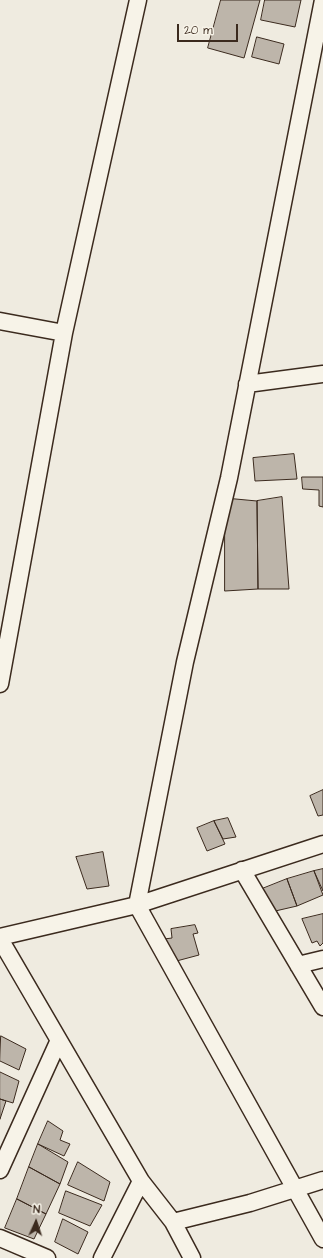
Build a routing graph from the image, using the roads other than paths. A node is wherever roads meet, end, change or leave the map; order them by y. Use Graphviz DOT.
graph roads {
  1 [pos="138,0"];
  2 [pos="322,0"];
  3 [pos="0,321"];
  4 [pos="64,333"];
  5 [pos="323,374"];
  6 [pos="247,384"];
  7 [pos="0,684"];
  8 [pos="323,844"];
  9 [pos="242,870"];
  10 [pos="137,906"];
  11 [pos="0,938"];
  12 [pos="323,958"];
  13 [pos="298,965"];
  14 [pos="323,1007"];
  15 [pos="59,1040"];
  16 [pos="0,1170"];
  17 [pos="323,1180"];
  18 [pos="140,1181"];
  19 [pos="294,1189"];
  20 [pos="173,1222"];
  21 [pos="0,1238"];
  22 [pos="323,1239"];
  23 [pos="47,1258"];
  24 [pos="102,1258"];
  25 [pos="192,1258"];
  1 -- 4 [label="street"];
  2 -- 6 [label="street"];
  3 -- 4 [label="street"];
  4 -- 7 [label="street"];
  5 -- 6 [label="street"];
  6 -- 10 [label="street"];
  8 -- 9 [label="street"];
  9 -- 10 [label="street"];
  9 -- 13 [label="street"];
  10 -- 11 [label="street"];
  10 -- 19 [label="street"];
  11 -- 15 [label="street"];
  12 -- 13 [label="street"];
  13 -- 14 [label="street"];
  15 -- 16 [label="street"];
  15 -- 18 [label="street"];
  17 -- 19 [label="street"];
  18 -- 20 [label="street"];
  18 -- 24 [label="street"];
  19 -- 20 [label="street"];
  19 -- 22 [label="street"];
  20 -- 25 [label="street"];
  21 -- 23 [label="street"];
}
